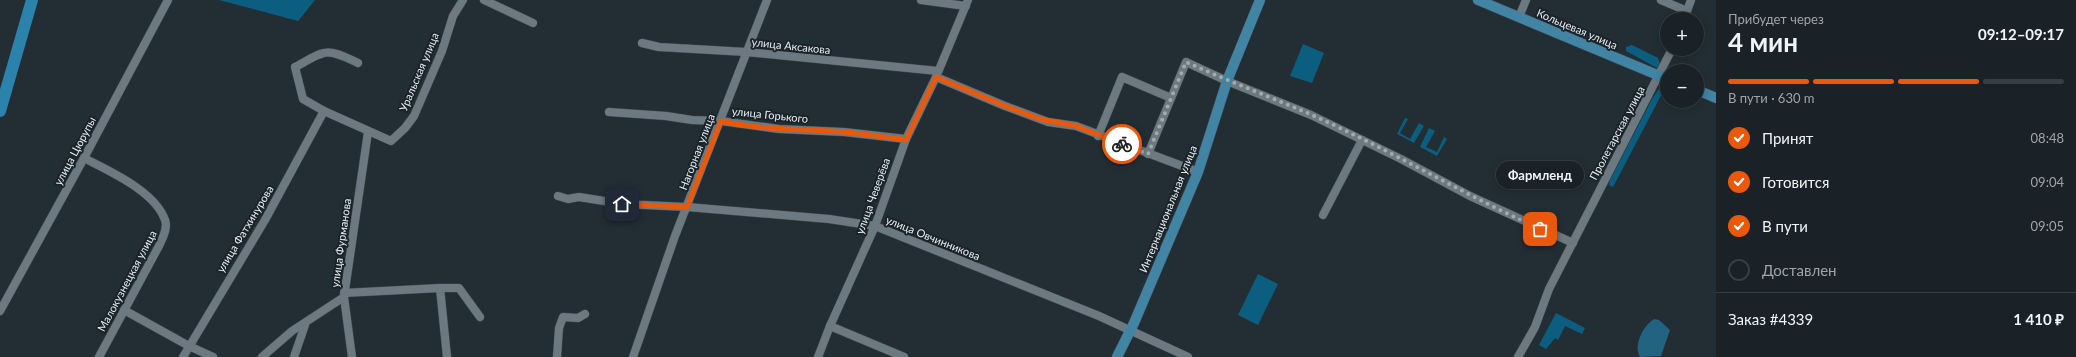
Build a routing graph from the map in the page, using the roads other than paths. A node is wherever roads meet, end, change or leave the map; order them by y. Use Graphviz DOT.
graph roads {
  1 [pos="168,0"];
  2 [pos="463,0"];
  3 [pos="484,0"];
  4 [pos="767,0"];
  5 [pos="921,0"];
  6 [pos="1260,0"];
  7 [pos="1478,0"];
  8 [pos="1526,0"];
  9 [pos="1661,0"];
  10 [pos="1691,0"];
  11 [pos="967,3"];
  12 [pos="1681,12"];
  13 [pos="1687,12"];
  14 [pos="1519,17"];
  15 [pos="533,23"];
  16 [pos="642,43"];
  17 [pos="746,52"];
  18 [pos="358,63"];
  19 [pos="937,74"];
  20 [pos="1660,77"];
  21 [pos="1228,81"];
  22 [pos="1660,84"];
  23 [pos="1704,93"];
  24 [pos="1171,98"];
  25 [pos="1716,98"];
  26 [pos="324,111"];
  27 [pos="610,112"];
  28 [pos="721,121"];
  29 [pos="368,132"];
  30 [pos="1098,136"];
  31 [pos="906,140"];
  32 [pos="1362,140"];
  33 [pos="1148,154"];
  34 [pos="84,158"];
  35 [pos="1198,172"];
  36 [pos="558,196"];
  37 [pos="687,207"];
  38 [pos="1323,215"];
  39 [pos="875,226"];
  40 [pos="1573,243"];
  41 [pos="440,288"];
  42 [pos="344,295"];
  43 [pos="124,310"];
  44 [pos="0,311"];
  45 [pos="585,314"];
  46 [pos="480,317"];
  47 [pos="304,325"];
  48 [pos="830,326"];
  49 [pos="1131,330"];
  50 [pos="189,346"];
  51 [pos="99,357"];
  52 [pos="183,357"];
  53 [pos="213,357"];
  54 [pos="262,357"];
  55 [pos="294,357"];
  56 [pos="352,357"];
  57 [pos="447,357"];
  58 [pos="557,357"];
  59 [pos="633,357"];
  60 [pos="818,357"];
  61 [pos="904,357"];
  62 [pos="1117,357"];
  63 [pos="1188,357"];
  64 [pos="1518,357"];
  1 -- 34 [label="street, улица Цюрупы"];
  2 -- 29 [label="street, Уральская улица"];
  3 -- 15 [label="street"];
  4 -- 17 [label="street, Нагорная улица"];
  5 -- 11 [label="street"];
  6 -- 21 [label="main road, Интернациональная улица"];
  7 -- 14 [label="main road, Кольцевая улица"];
  8 -- 14 [label="street"];
  9 -- 12 [label="street"];
  10 -- 13 [label="street"];
  11 -- 19 [label="street, улица Чеверёва"];
  14 -- 20 [label="main road, Кольцевая улица"];
  16 -- 17 [label="street, улица Аксакова"];
  17 -- 19 [label="street, улица Аксакова"];
  17 -- 28 [label="street, Нагорная улица"];
  18 -- 26 [label="street, Уральская улица"];
  19 -- 30 [label="street, улица Аксакова"];
  19 -- 31 [label="street, улица Чеверёва"];
  21 -- 24 [label="street"];
  21 -- 32 [label="street"];
  21 -- 35 [label="main road, Интернациональная улица"];
  22 -- 40 [label="street, Пролетарская улица"];
  23 -- 25 [label="main road"];
  24 -- 30 [label="street"];
  24 -- 33 [label="street"];
  26 -- 29 [label="street, Уральская улица"];
  26 -- 50 [label="street, улица Фатхинурова"];
  27 -- 28 [label="street, улица Горького"];
  28 -- 31 [label="street, улица Горького"];
  28 -- 37 [label="street, Нагорная улица"];
  29 -- 42 [label="street, улица Фурманова"];
  30 -- 33 [label="street, улица Аксакова"];
  31 -- 39 [label="street, улица Чеверёва"];
  32 -- 38 [label="street"];
  32 -- 40 [label="street"];
  33 -- 35 [label="street, улица Аксакова"];
  34 -- 43 [label="street, Малокузнецкая улица"];
  34 -- 44 [label="street, улица Цюрупы"];
  35 -- 49 [label="main road, Интернациональная улица"];
  36 -- 37 [label="street, улица Овчинникова"];
  37 -- 39 [label="street, улица Овчинникова"];
  37 -- 59 [label="street, Нагорная улица"];
  39 -- 48 [label="street, улица Чеверёва"];
  39 -- 49 [label="street, улица Овчинникова"];
  40 -- 64 [label="street, Пролетарская улица"];
  41 -- 42 [label="street"];
  41 -- 46 [label="street"];
  41 -- 57 [label="street"];
  42 -- 47 [label="street"];
  42 -- 56 [label="street, улица Фурманова"];
  43 -- 50 [label="street"];
  43 -- 51 [label="street, Малокузнецкая улица"];
  45 -- 58 [label="street"];
  47 -- 54 [label="street"];
  47 -- 55 [label="street"];
  48 -- 60 [label="street, улица Чеверёва"];
  48 -- 61 [label="street"];
  49 -- 62 [label="main road, Интернациональная улица"];
  49 -- 63 [label="street, улица Овчинникова"];
  50 -- 52 [label="street, улица Фатхинурова"];
  50 -- 53 [label="street"];
}
